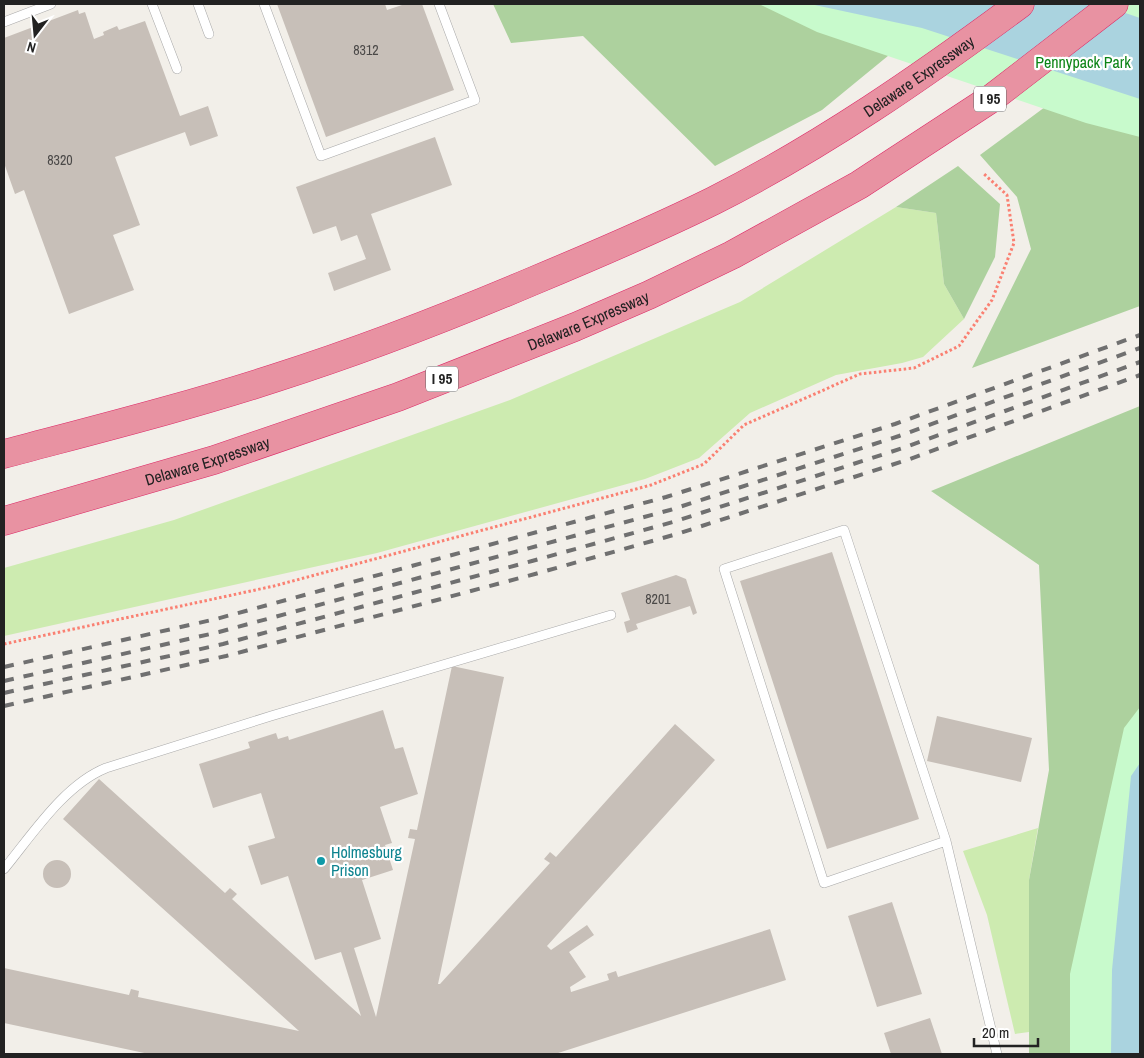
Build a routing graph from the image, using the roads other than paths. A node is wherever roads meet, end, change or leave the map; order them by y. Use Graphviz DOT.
graph roads {
  1 [pos="51,4"];
  2 [pos="152,4"];
  3 [pos="198,4"];
  4 [pos="264,4"];
  5 [pos="439,4"];
  6 [pos="1020,4"];
  7 [pos="1114,4"];
  8 [pos="4,22"];
  9 [pos="209,34"];
  10 [pos="177,69"];
  11 [pos="4,454"];
  12 [pos="4,522"];
  13 [pos="611,615"];
  14 [pos="946,841"];
  15 [pos="4,869"];
  16 [pos="997,1054"];
  1 -- 8 [label="lane"];
  2 -- 10 [label="lane"];
  3 -- 9 [label="lane"];
  4 -- 5 [label="lane"];
  6 -- 11 [label="highway, Delaware Expressway"];
  7 -- 12 [label="highway, Delaware Expressway / I 95"];
  13 -- 15 [label="lane"];
  14 -- 14 [label="lane"];
  14 -- 16 [label="lane"];
}
